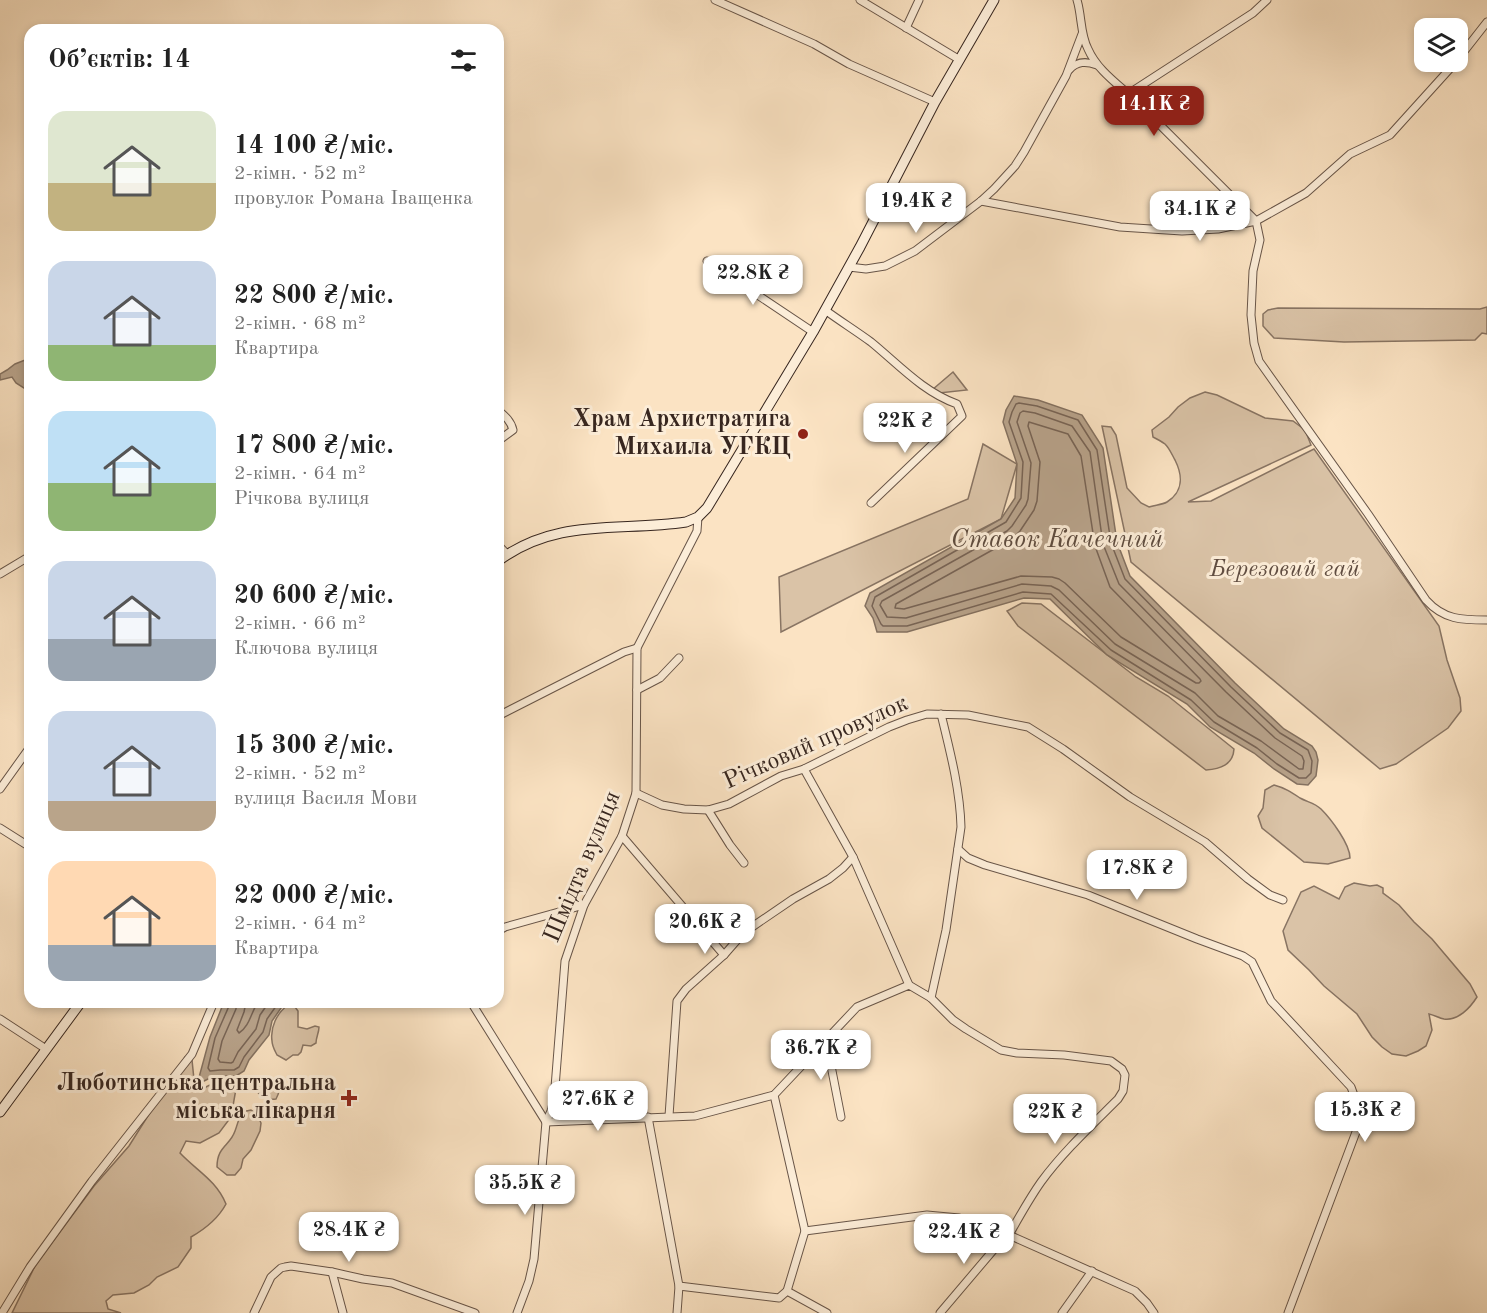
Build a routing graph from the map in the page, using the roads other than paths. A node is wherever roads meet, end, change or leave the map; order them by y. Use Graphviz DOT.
graph roads {
  1 [pos="715,0"];
  2 [pos="860,0"];
  3 [pos="919,0"];
  4 [pos="994,0"];
  5 [pos="1077,0"];
  6 [pos="1267,0"];
  7 [pos="1487,22"];
  8 [pos="906,28"];
  9 [pos="1082,34"];
  10 [pos="1468,46"];
  11 [pos="960,60"];
  12 [pos="1097,65"];
  13 [pos="1067,72"];
  14 [pos="1446,72"];
  15 [pos="1128,94"];
  16 [pos="935,102"];
  17 [pos="981,201"];
  18 [pos="1256,221"];
  19 [pos="707,261"];
  20 [pos="849,267"];
  21 [pos="825,310"];
  22 [pos="813,332"];
  23 [pos="504,415"];
  24 [pos="504,437"];
  25 [pos="872,503"];
  26 [pos="698,517"];
  27 [pos="504,551"];
  28 [pos="507,554"];
  29 [pos="504,556"];
  30 [pos="24,560"];
  31 [pos="0,574"];
  32 [pos="1487,620"];
  33 [pos="637,648"];
  34 [pos="679,658"];
  35 [pos="637,690"];
  36 [pos="504,713"];
  37 [pos="941,714"];
  38 [pos="24,755"];
  39 [pos="804,769"];
  40 [pos="0,789"];
  41 [pos="636,793"];
  42 [pos="708,810"];
  43 [pos="0,828"];
  44 [pos="622,836"];
  45 [pos="24,843"];
  46 [pos="958,849"];
  47 [pos="853,857"];
  48 [pos="744,863"];
  49 [pos="1283,900"];
  50 [pos="584,905"];
  51 [pos="504,928"];
  52 [pos="724,955"];
  53 [pos="909,985"];
  54 [pos="930,998"];
  55 [pos="77,1008"];
  56 [pos="211,1008"];
  57 [pos="475,1008"];
  58 [pos="0,1018"];
  59 [pos="826,1040"];
  60 [pos="46,1049"];
  61 [pos="774,1095"];
  62 [pos="0,1112"];
  63 [pos="669,1116"];
  64 [pos="648,1117"];
  65 [pos="841,1117"];
  66 [pos="546,1122"];
  67 [pos="805,1231"];
  68 [pos="1008,1234"];
  69 [pos="1092,1271"];
  70 [pos="333,1272"];
  71 [pos="679,1286"];
  72 [pos="787,1291"];
  73 [pos="2,1313"];
  74 [pos="254,1313"];
  75 [pos="343,1313"];
  76 [pos="475,1313"];
  77 [pos="517,1313"];
  78 [pos="677,1313"];
  79 [pos="827,1313"];
  80 [pos="940,1313"];
  81 [pos="1062,1313"];
  82 [pos="1154,1313"];
  83 [pos="1288,1313"];
  1 -- 16 [label="street"];
  2 -- 8 [label="street"];
  3 -- 8 [label="street"];
  4 -- 11 [label="street"];
  5 -- 9 [label="street"];
  6 -- 15 [label="street"];
  7 -- 10 [label="street"];
  8 -- 11 [label="street"];
  9 -- 12 [label="street"];
  9 -- 13 [label="street"];
  11 -- 16 [label="street"];
  12 -- 13 [label="street"];
  12 -- 15 [label="street"];
  13 -- 17 [label="street"];
  14 -- 18 [label="street"];
  15 -- 18 [label="street"];
  16 -- 20 [label="street"];
  17 -- 18 [label="street"];
  17 -- 20 [label="street"];
  18 -- 32 [label="street"];
  19 -- 22 [label="street"];
  20 -- 21 [label="street"];
  21 -- 22 [label="street"];
  21 -- 25 [label="street"];
  22 -- 26 [label="street"];
  23 -- 24 [label="street"];
  26 -- 28 [label="street"];
  26 -- 33 [label="street, Шмідта вулиця"];
  27 -- 28 [label="street"];
  28 -- 29 [label="street"];
  30 -- 31 [label="street"];
  33 -- 35 [label="street, Шмідта вулиця"];
  33 -- 36 [label="street"];
  34 -- 35 [label="street"];
  35 -- 41 [label="street, Шмідта вулиця"];
  37 -- 39 [label="street, Річковий провулок"];
  37 -- 46 [label="street"];
  37 -- 49 [label="street, Річковий провулок"];
  38 -- 40 [label="street"];
  39 -- 42 [label="street, Річковий провулок"];
  39 -- 47 [label="street"];
  41 -- 42 [label="street, Річковий провулок"];
  41 -- 44 [label="street, Шмідта вулиця"];
  42 -- 48 [label="street"];
  43 -- 45 [label="street"];
  44 -- 50 [label="street, Шмідта вулиця"];
  44 -- 52 [label="street"];
  46 -- 54 [label="street"];
  46 -- 83 [label="street"];
  47 -- 52 [label="street"];
  47 -- 53 [label="street"];
  50 -- 51 [label="street"];
  50 -- 66 [label="street, Шмідта вулиця"];
  52 -- 63 [label="street"];
  53 -- 54 [label="street"];
  53 -- 59 [label="street"];
  54 -- 68 [label="street"];
  55 -- 60 [label="street"];
  56 -- 73 [label="street"];
  57 -- 66 [label="street"];
  58 -- 60 [label="street"];
  59 -- 61 [label="street"];
  59 -- 65 [label="street"];
  60 -- 62 [label="street"];
  61 -- 63 [label="street"];
  61 -- 67 [label="street"];
  63 -- 64 [label="street"];
  64 -- 66 [label="street"];
  64 -- 71 [label="street"];
  66 -- 77 [label="street, Шмідта вулиця"];
  67 -- 68 [label="street"];
  67 -- 72 [label="street"];
  68 -- 69 [label="street"];
  68 -- 80 [label="street"];
  69 -- 81 [label="street"];
  69 -- 82 [label="street"];
  70 -- 74 [label="street"];
  70 -- 75 [label="street"];
  70 -- 76 [label="street"];
  71 -- 72 [label="street"];
  71 -- 78 [label="street"];
  72 -- 79 [label="street"];
}
